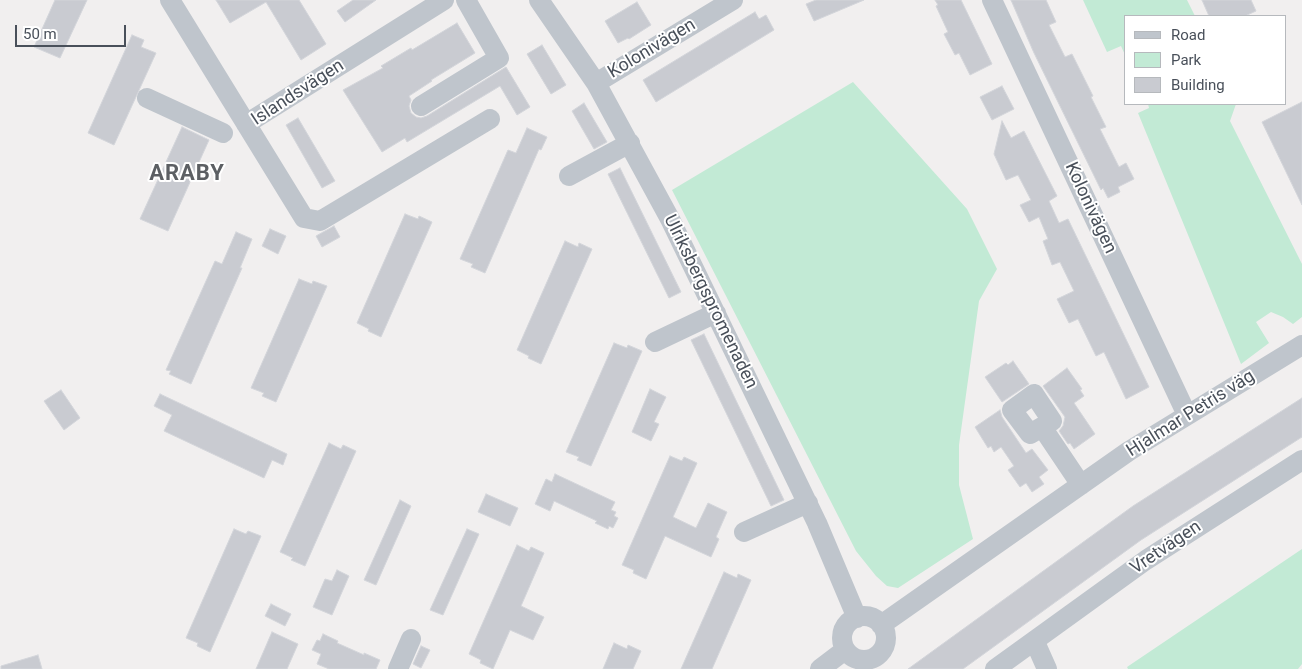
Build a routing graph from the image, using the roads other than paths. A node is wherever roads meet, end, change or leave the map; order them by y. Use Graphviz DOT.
graph roads {
  1 [pos="170,0"];
  2 [pos="466,0"];
  3 [pos="539,0"];
  4 [pos="733,0"];
  5 [pos="992,0"];
  6 [pos="441,1"];
  7 [pos="596,83"];
  8 [pos="147,98"];
  9 [pos="422,106"];
  10 [pos="490,119"];
  11 [pos="246,124"];
  12 [pos="223,133"];
  13 [pos="630,143"];
  14 [pos="569,176"];
  15 [pos="716,312"];
  16 [pos="655,342"];
  17 [pos="1302,346"];
  18 [pos="1187,415"];
  19 [pos="1042,427"];
  20 [pos="1302,460"];
  21 [pos="1082,485"];
  22 [pos="808,503"];
  23 [pos="744,532"];
  24 [pos="857,618"];
  25 [pos="881,625"];
  26 [pos="411,639"];
  27 [pos="1035,642"];
  28 [pos="845,650"];
  29 [pos="874,664"];
  30 [pos="398,669"];
  31 [pos="820,669"];
  32 [pos="996,669"];
  33 [pos="1048,669"];
  1 -- 11 [label="street"];
  2 -- 9 [label="street"];
  3 -- 7 [label="street, Ulriksbergspromenaden"];
  4 -- 7 [label="street, Kolonivägen"];
  5 -- 18 [label="street, Kolonivägen"];
  6 -- 11 [label="street, Islandsvägen"];
  7 -- 13 [label="street, Ulriksbergspromenaden"];
  8 -- 12 [label="street"];
  10 -- 11 [label="street, Islandsvägen"];
  13 -- 14 [label="street"];
  13 -- 15 [label="street, Ulriksbergspromenaden"];
  15 -- 16 [label="street"];
  15 -- 22 [label="street, Ulriksbergspromenaden"];
  17 -- 18 [label="street, Hjalmar Petris väg"];
  18 -- 21 [label="street, Hjalmar Petris väg"];
  19 -- 21 [label="street"];
  20 -- 27 [label="street, Vretvägen"];
  21 -- 25 [label="street, Hjalmar Petris väg"];
  22 -- 23 [label="street"];
  22 -- 24 [label="street, Ulriksbergspromenaden"];
  24 -- 25 [label="street"];
  24 -- 28 [label="street"];
  25 -- 29 [label="street"];
  26 -- 30 [label="street"];
  27 -- 32 [label="street, Vretvägen"];
  27 -- 33 [label="street"];
  28 -- 29 [label="street"];
  28 -- 31 [label="street"];
}
